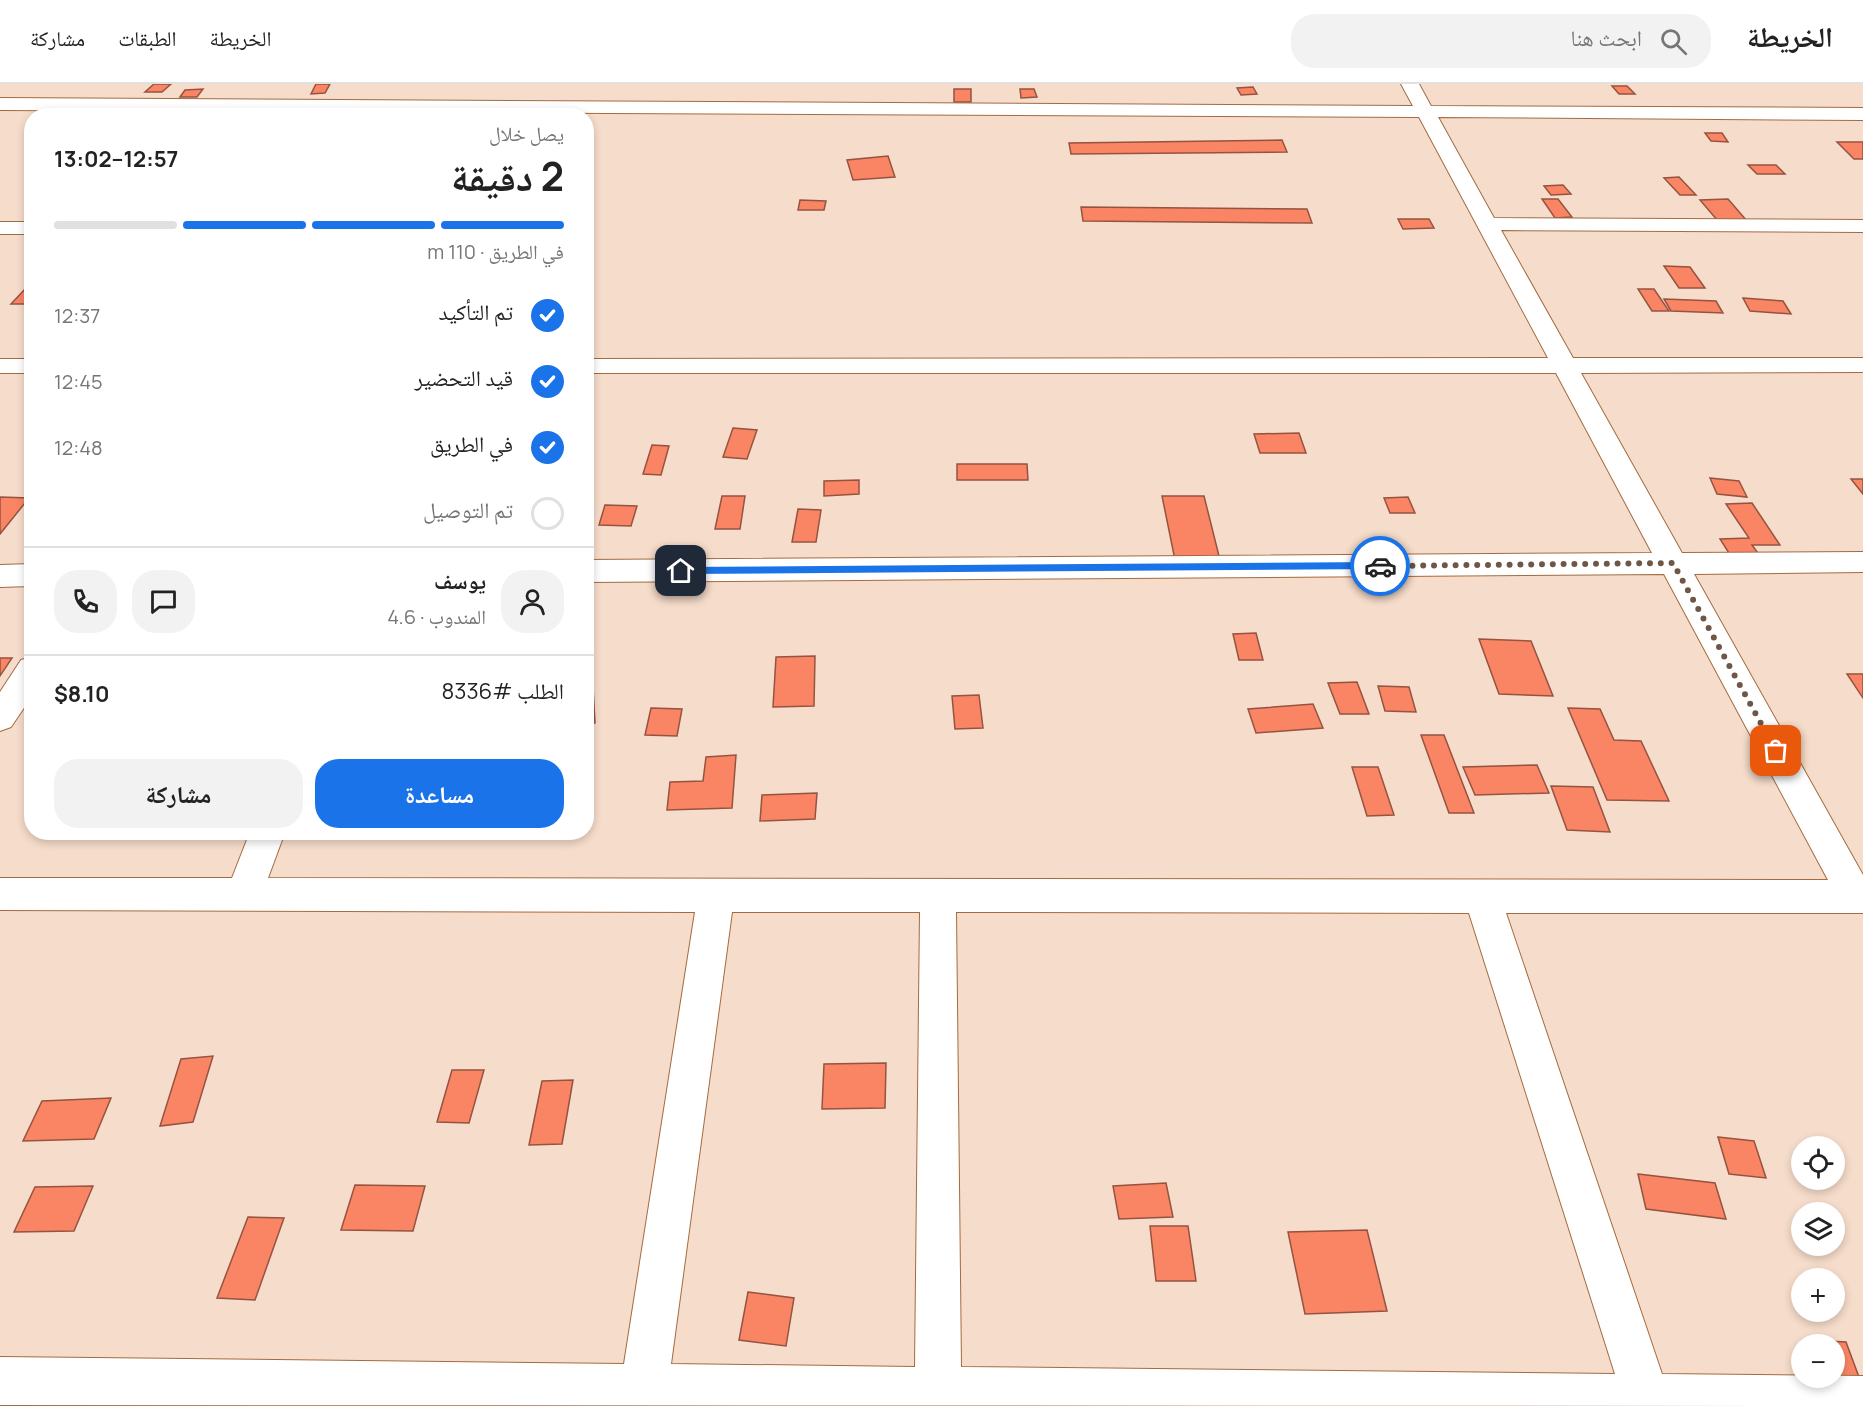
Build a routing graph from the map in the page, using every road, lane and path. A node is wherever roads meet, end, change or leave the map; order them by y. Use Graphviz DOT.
graph roads {
  1 [pos="1410,84"];
  2 [pos="0,104"];
  3 [pos="559,105"];
  4 [pos="227,108"];
  5 [pos="478,108"];
  6 [pos="1426,112"];
  7 [pos="1863,114"];
  8 [pos="1487,224"];
  9 [pos="1863,226"];
  10 [pos="0,228"];
  11 [pos="24,228"];
  12 [pos="1564,365"];
  13 [pos="1863,365"];
  14 [pos="0,366"];
  15 [pos="24,366"];
  16 [pos="594,366"];
  17 [pos="1863,562"];
  18 [pos="1673,563"];
  19 [pos="594,571"];
  20 [pos="24,575"];
  21 [pos="0,576"];
  22 [pos="24,681"];
  23 [pos="0,718"];
  24 [pos="265,840"];
  25 [pos="0,894"];
  26 [pos="243,895"];
  27 [pos="716,895"];
  28 [pos="938,895"];
  29 [pos="1482,896"];
  30 [pos="1859,897"];
  31 [pos="0,1381"];
  32 [pos="642,1397"];
  33 [pos="938,1398"];
  34 [pos="1863,1400"];
  35 [pos="1647,1402"];
  1 -- 6 [label="street"];
  2 -- 4 [label="street"];
  3 -- 5 [label="street"];
  3 -- 6 [label="street"];
  6 -- 7 [label="street"];
  6 -- 8 [label="street"];
  8 -- 9 [label="street"];
  8 -- 12 [label="street"];
  10 -- 11 [label="street"];
  12 -- 13 [label="street"];
  12 -- 16 [label="street"];
  12 -- 18 [label="street"];
  14 -- 15 [label="street"];
  17 -- 18 [label="street"];
  18 -- 19 [label="street"];
  18 -- 30 [label="street"];
  20 -- 21 [label="street"];
  22 -- 23 [label="street"];
  24 -- 26 [label="street"];
  25 -- 26 [label="street"];
  26 -- 27 [label="street"];
  27 -- 28 [label="street"];
  27 -- 32 [label="street"];
  28 -- 29 [label="street"];
  28 -- 33 [label="street"];
  29 -- 30 [label="street"];
  29 -- 35 [label="street"];
  31 -- 32 [label="street"];
  32 -- 33 [label="street"];
  33 -- 35 [label="street"];
  34 -- 35 [label="street"];
}
